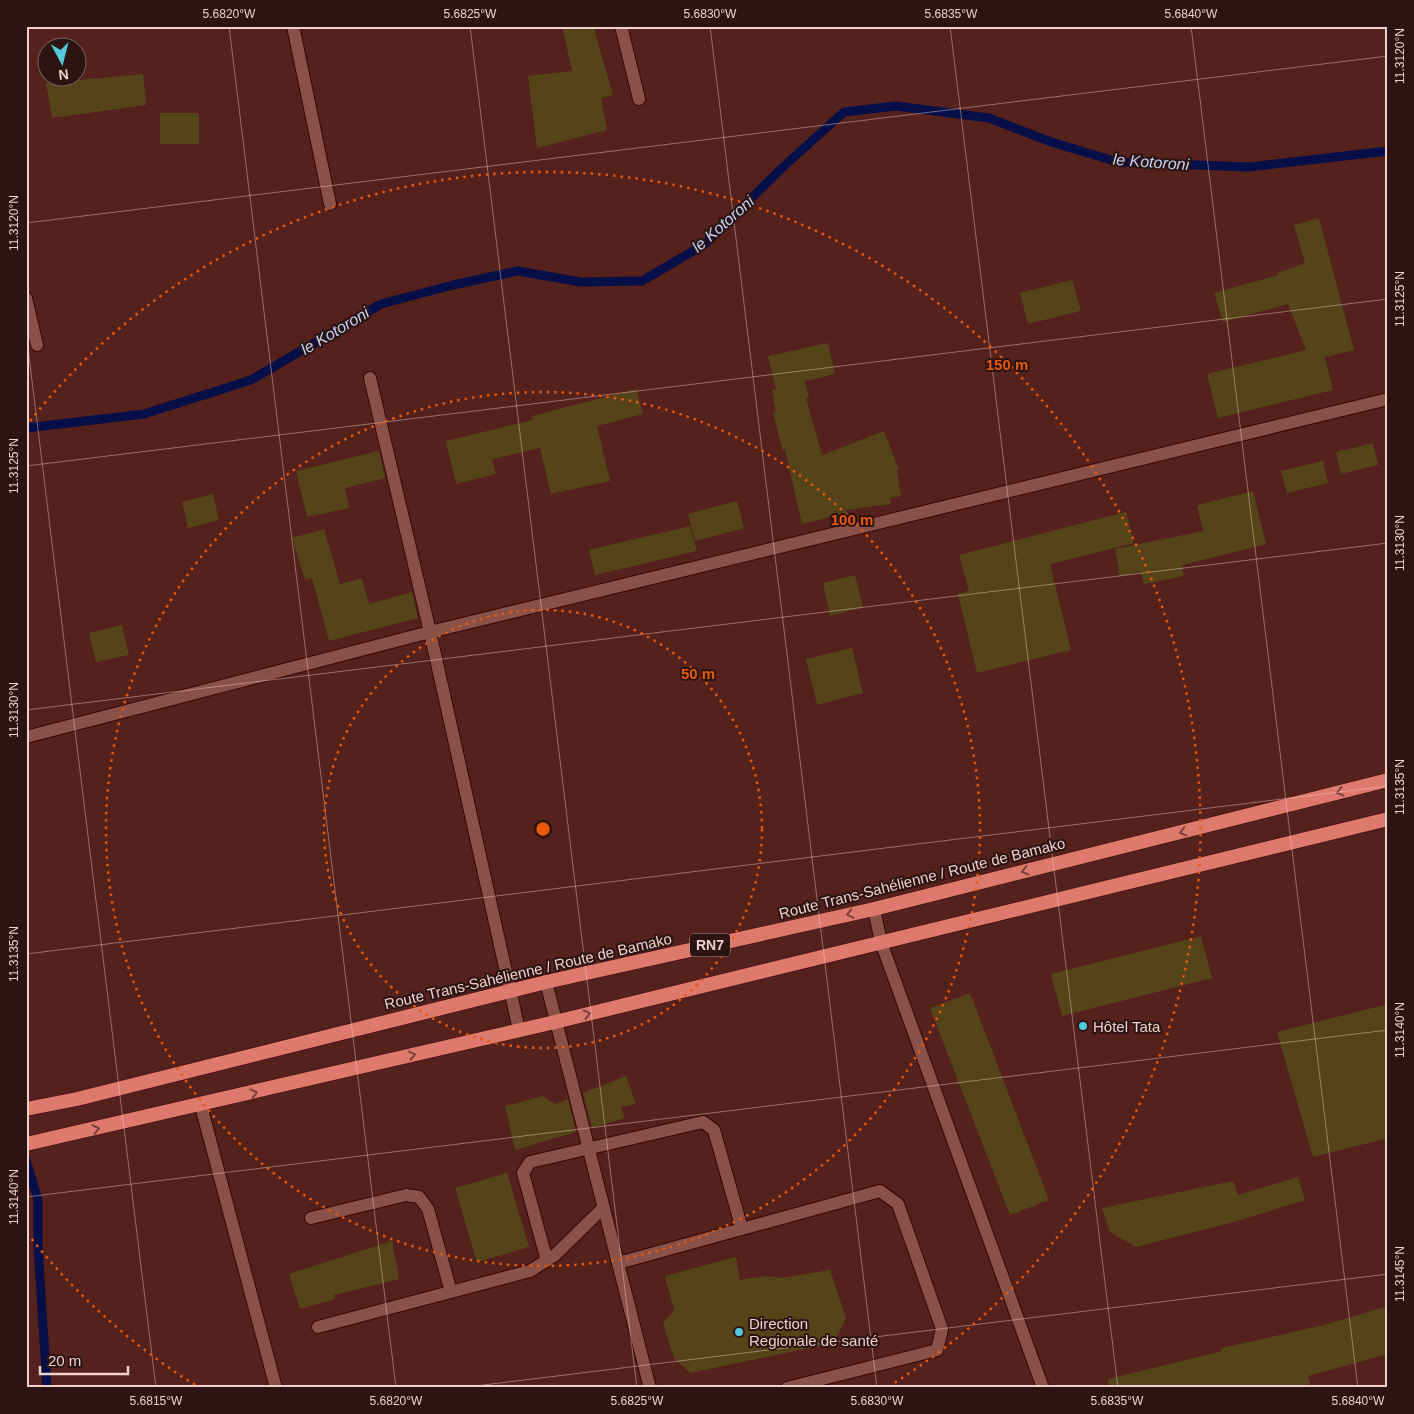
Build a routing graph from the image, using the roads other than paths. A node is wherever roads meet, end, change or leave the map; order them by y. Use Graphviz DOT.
graph roads {
  1 [pos="293,26"];
  2 [pos="621,26"];
  3 [pos="639,99"];
  4 [pos="330,204"];
  5 [pos="26,298"];
  6 [pos="38,345"];
  7 [pos="370,378"];
  8 [pos="1388,399"];
  9 [pos="430,632"];
  10 [pos="26,737"];
  11 [pos="1388,780"];
  12 [pos="1388,818"];
  13 [pos="874,908"];
  14 [pos="881,942"];
  15 [pos="546,982"];
  16 [pos="510,991"];
  17 [pos="555,1022"];
  18 [pos="519,1030"];
  19 [pos="201,1106"];
  20 [pos="29,1108"];
  21 [pos="26,1144"];
  22 [pos="587,1149"];
  23 [pos="603,1208"];
  24 [pos="311,1218"];
  25 [pos="742,1229"];
  26 [pos="547,1260"];
  27 [pos="618,1263"];
  28 [pos="451,1292"];
  29 [pos="318,1327"];
  30 [pos="276,1388"];
  31 [pos="650,1388"];
  32 [pos="787,1388"];
  33 [pos="1043,1388"];
  1 -- 4 [label="street"];
  2 -- 3 [label="street"];
  5 -- 6 [label="street"];
  7 -- 9 [label="street"];
  8 -- 9 [label="street"];
  9 -- 10 [label="street"];
  9 -- 16 [label="street"];
  11 -- 13 [label="highway, Route Trans-Sahélienne / Route de Bamako / RN7, one-way"];
  12 -- 14 [label="highway, RN7"];
  13 -- 14 [label="street"];
  13 -- 15 [label="highway, Route Trans-Sahélienne / Route de Bamako / RN7, one-way"];
  17 -- 14 [label="highway, RN7, one-way"];
  14 -- 33 [label="street"];
  15 -- 16 [label="highway, Route Trans-Sahélienne / Route de Bamako / RN7"];
  15 -- 17 [label="street"];
  16 -- 18 [label="street"];
  16 -- 20 [label="highway, Route Trans-Sahélienne / Route de Bamako / RN7"];
  17 -- 18 [label="highway, RN7"];
  17 -- 22 [label="street"];
  19 -- 18 [label="highway, RN7, one-way"];
  21 -- 19 [label="highway, RN7, one-way"];
  19 -- 30 [label="street"];
  22 -- 23 [label="street"];
  22 -- 25 [label="street"];
  22 -- 26 [label="street"];
  23 -- 26 [label="street"];
  23 -- 27 [label="street"];
  24 -- 28 [label="street"];
  25 -- 27 [label="street"];
  25 -- 32 [label="street"];
  26 -- 28 [label="street"];
  27 -- 31 [label="street"];
  28 -- 29 [label="street"];
}
